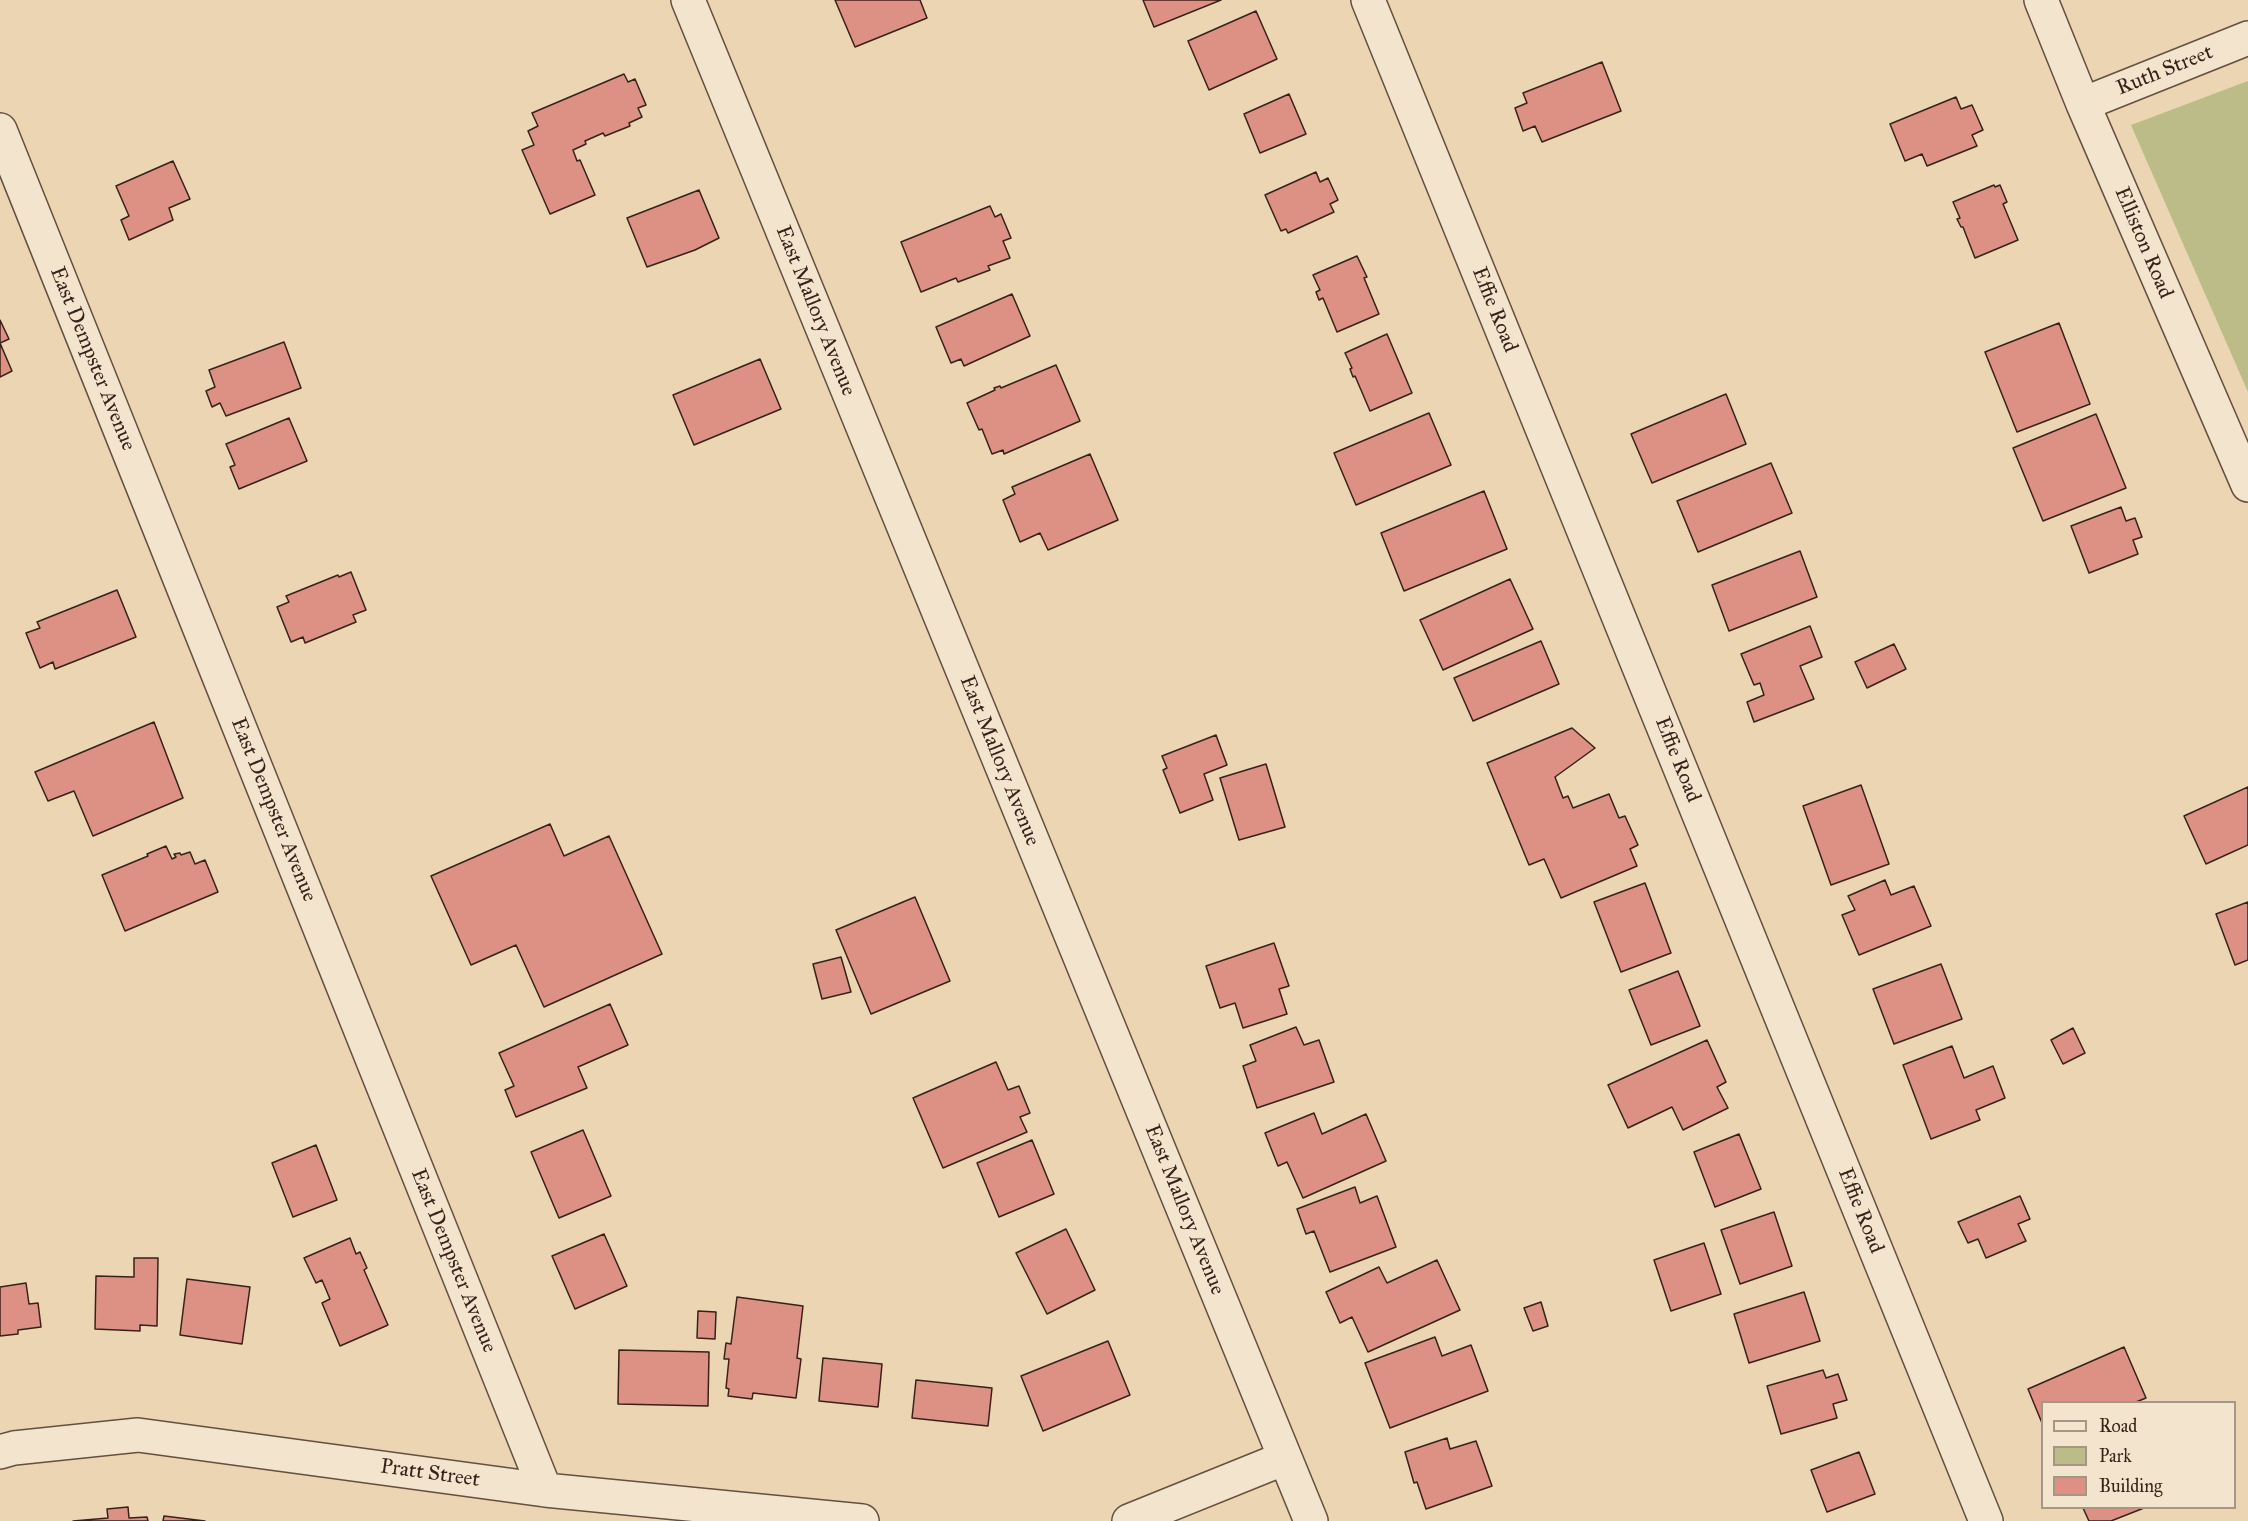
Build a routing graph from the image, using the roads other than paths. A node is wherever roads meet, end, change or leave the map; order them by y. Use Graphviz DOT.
graph roads {
  1 [pos="688,0"];
  2 [pos="1368,0"];
  3 [pos="2041,0"];
  4 [pos="2248,38"];
  5 [pos="2083,104"];
  6 [pos="0,130"];
  7 [pos="2248,485"];
  8 [pos="0,1452"];
  9 [pos="1285,1458"];
  10 [pos="545,1490"];
  11 [pos="862,1521"];
  12 [pos="1130,1521"];
  13 [pos="1311,1521"];
  14 [pos="1986,1521"];
  1 -- 9 [label="street, East Mallory Avenue"];
  2 -- 14 [label="street, Effie Road"];
  3 -- 5 [label="street, Elliston Road"];
  4 -- 5 [label="street, Ruth Street"];
  5 -- 7 [label="street, Elliston Road"];
  6 -- 10 [label="street, East Dempster Avenue"];
  8 -- 10 [label="street, Pratt Street"];
  9 -- 12 [label="street"];
  9 -- 13 [label="street, East Mallory Avenue"];
  10 -- 11 [label="street, Pratt Street"];
}
